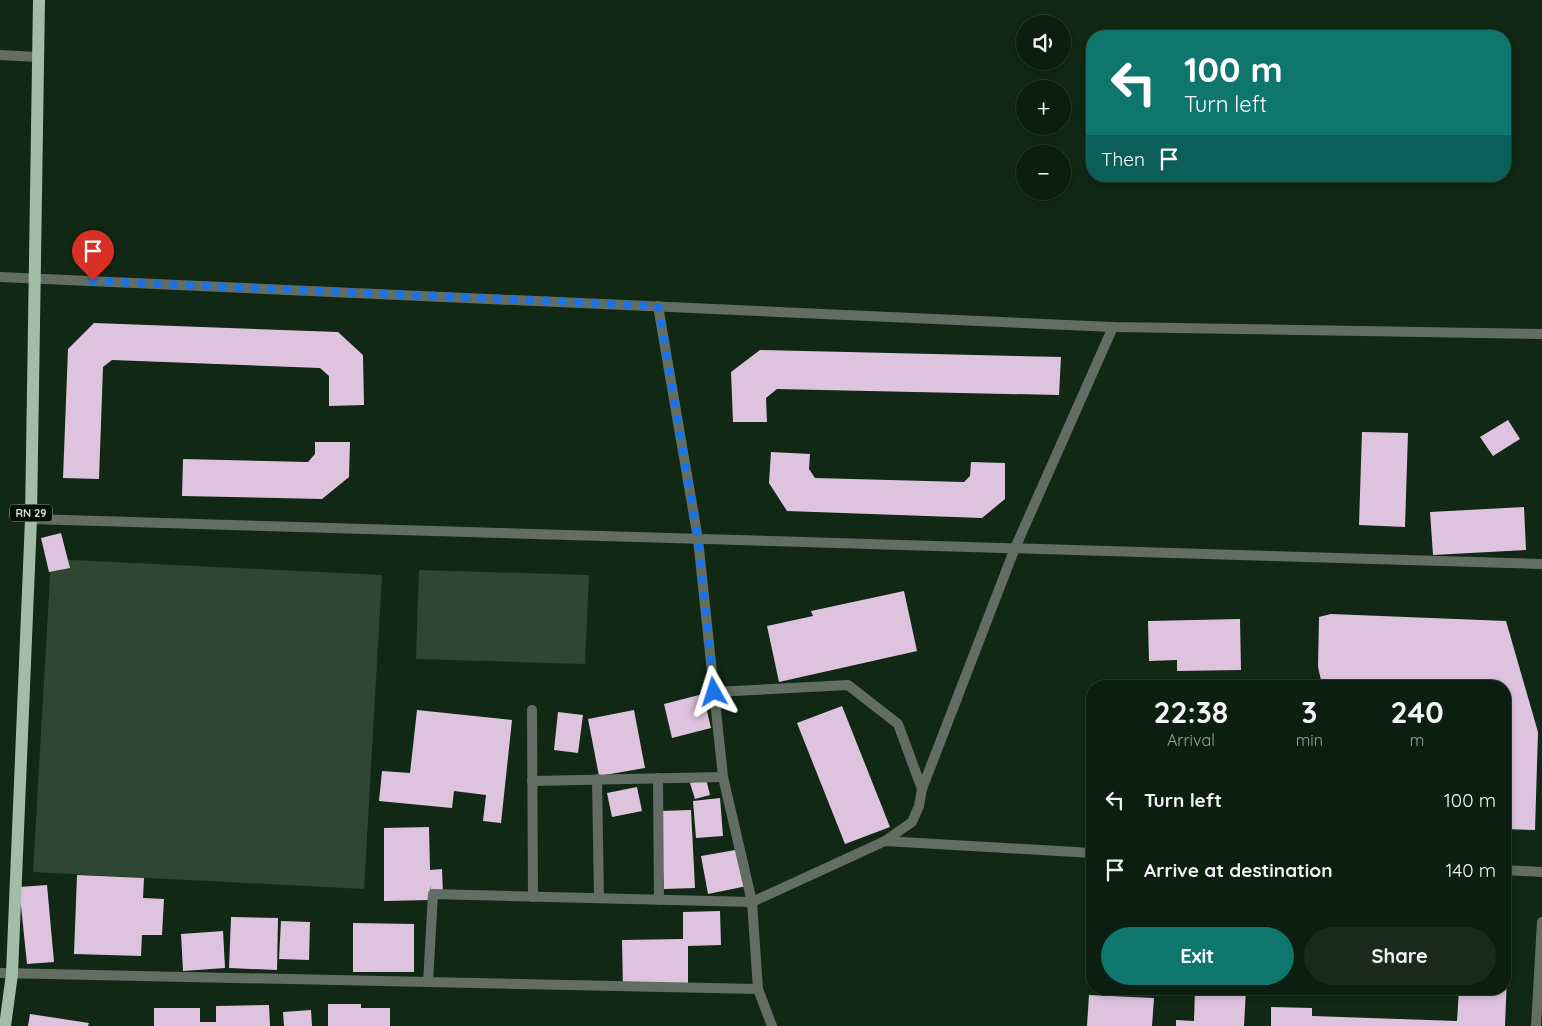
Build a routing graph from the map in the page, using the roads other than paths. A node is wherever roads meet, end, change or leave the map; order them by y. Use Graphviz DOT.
graph roads {
  1 [pos="39,0"];
  2 [pos="0,55"];
  3 [pos="38,57"];
  4 [pos="0,277"];
  5 [pos="35,279"];
  6 [pos="658,306"];
  7 [pos="1113,327"];
  8 [pos="1542,334"];
  9 [pos="31,519"];
  10 [pos="698,539"];
  11 [pos="1015,548"];
  12 [pos="1542,564"];
  13 [pos="714,692"];
  14 [pos="532,710"];
  15 [pos="723,777"];
  16 [pos="658,778"];
  17 [pos="597,779"];
  18 [pos="532,780"];
  19 [pos="922,789"];
  20 [pos="885,841"];
  21 [pos="1086,854"];
  22 [pos="1511,870"];
  23 [pos="1542,872"];
  24 [pos="533,897"];
  25 [pos="599,898"];
  26 [pos="659,900"];
  27 [pos="752,902"];
  28 [pos="1542,922"];
  29 [pos="6,974"];
  30 [pos="428,982"];
  31 [pos="758,989"];
  32 [pos="5,1026"];
  33 [pos="772,1026"];
  34 [pos="1536,1026"];
  1 -- 3 [label="main road, RN 29"];
  2 -- 3 [label="street"];
  3 -- 5 [label="main road, RN 29"];
  4 -- 5 [label="street"];
  5 -- 6 [label="street"];
  5 -- 9 [label="main road, RN 29"];
  6 -- 7 [label="street"];
  6 -- 10 [label="street"];
  7 -- 8 [label="street"];
  7 -- 11 [label="street"];
  9 -- 10 [label="street"];
  9 -- 29 [label="main road, RN 29"];
  10 -- 11 [label="street"];
  10 -- 13 [label="street"];
  11 -- 12 [label="street"];
  11 -- 19 [label="street"];
  13 -- 15 [label="street"];
  13 -- 19 [label="street"];
  14 -- 18 [label="street"];
  15 -- 16 [label="street"];
  15 -- 27 [label="street"];
  16 -- 17 [label="street"];
  16 -- 26 [label="street"];
  17 -- 18 [label="street"];
  17 -- 25 [label="street"];
  18 -- 24 [label="street"];
  19 -- 20 [label="street"];
  20 -- 21 [label="street"];
  20 -- 27 [label="street"];
  22 -- 23 [label="street"];
  24 -- 25 [label="street"];
  24 -- 30 [label="street"];
  25 -- 26 [label="street"];
  26 -- 27 [label="street"];
  27 -- 31 [label="street"];
  28 -- 34 [label="street"];
  29 -- 30 [label="street"];
  29 -- 32 [label="main road, RN 29"];
  30 -- 31 [label="street"];
  31 -- 33 [label="street"];
}
